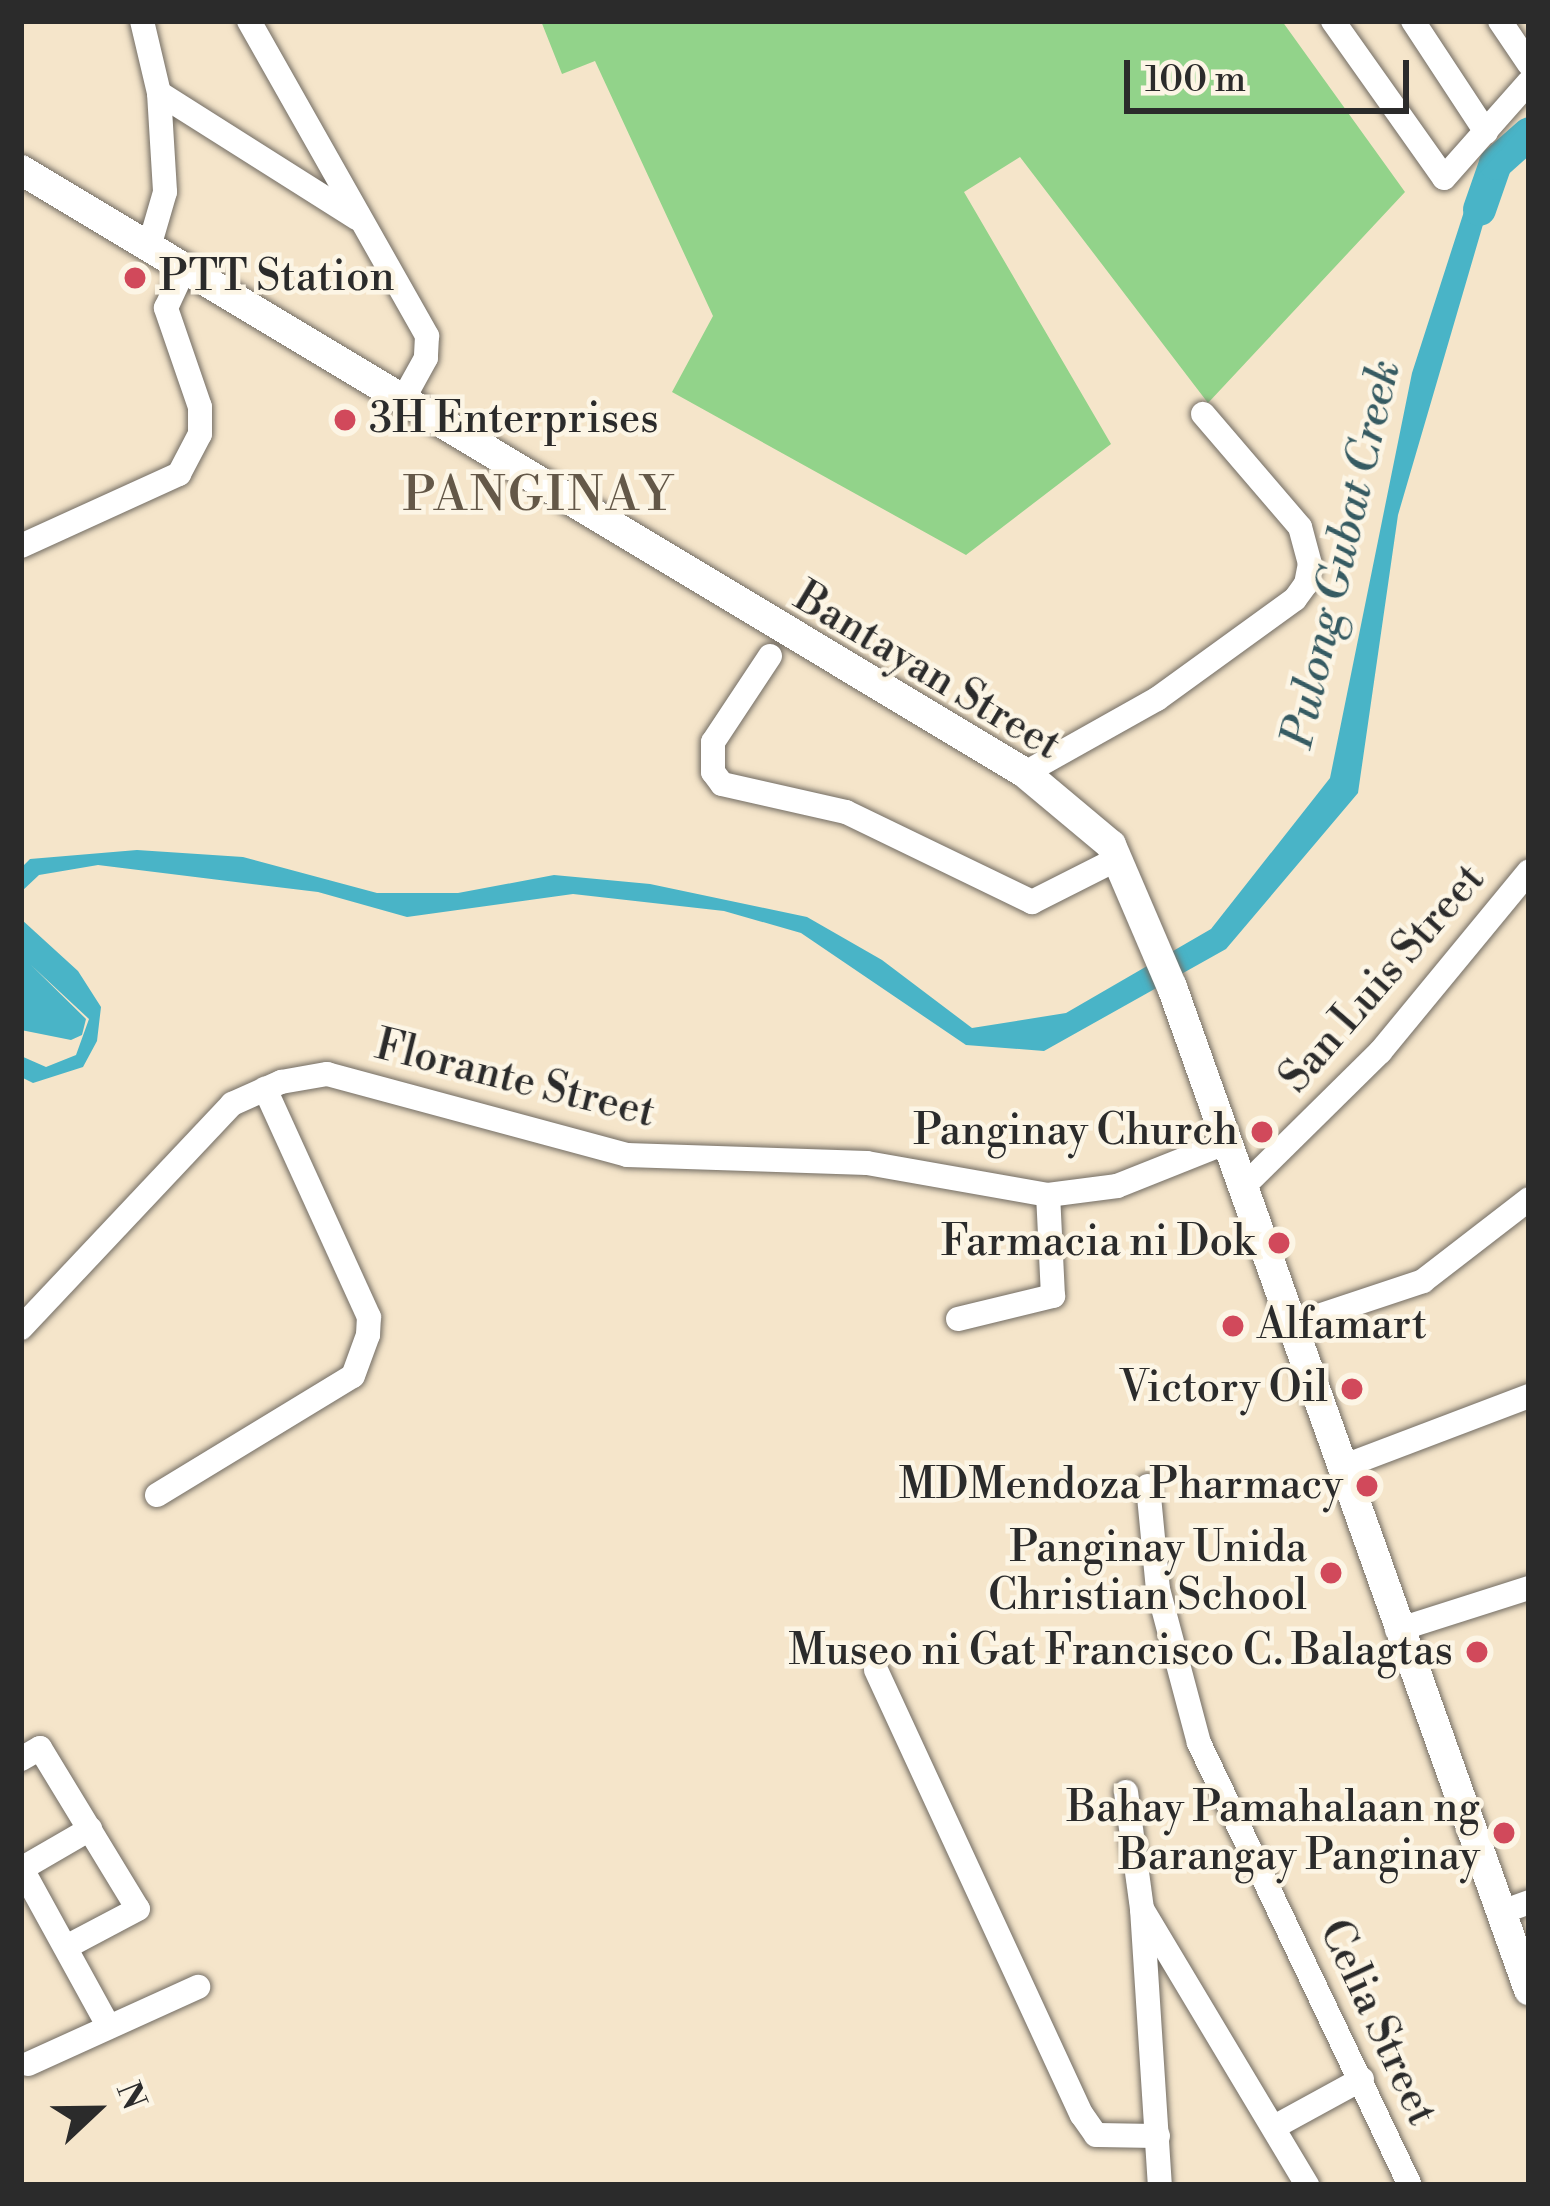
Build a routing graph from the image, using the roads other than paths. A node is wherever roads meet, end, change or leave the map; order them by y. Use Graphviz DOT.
graph roads {
  1 [pos="142,21"];
  2 [pos="249,21"];
  3 [pos="1333,21"];
  4 [pos="1413,21"];
  5 [pos="1500,21"];
  6 [pos="1529,64"];
  7 [pos="1529,82"];
  8 [pos="160,93"];
  9 [pos="1486,132"];
  10 [pos="21,170"];
  11 [pos="364,223"];
  12 [pos="149,247"];
  13 [pos="184,269"];
  14 [pos="393,399"];
  15 [pos="1203,414"];
  16 [pos="21,546"];
  17 [pos="778,643"];
  18 [pos="1024,773"];
  19 [pos="1119,858"];
  20 [pos="1529,871"];
  21 [pos="265,1089"];
  22 [pos="1225,1143"];
  23 [pos="1241,1188"];
  24 [pos="1048,1195"];
  25 [pos="1529,1199"];
  26 [pos="958,1319"];
  27 [pos="1294,1324"];
  28 [pos="21,1328"];
  29 [pos="1529,1396"];
  30 [pos="1342,1467"];
  31 [pos="1148,1486"];
  32 [pos="157,1495"];
  33 [pos="1529,1588"];
  34 [pos="1396,1630"];
  35 [pos="876,1670"];
  36 [pos="21,1759"];
  37 [pos="1126,1792"];
  38 [pos="90,1829"];
  39 [pos="21,1869"];
  40 [pos="1515,1907"];
  41 [pos="1142,1909"];
  42 [pos="68,1946"];
  43 [pos="198,1987"];
  44 [pos="1529,1990"];
  45 [pos="109,2027"];
  46 [pos="28,2064"];
  47 [pos="1362,2079"];
  48 [pos="1276,2126"];
  49 [pos="1158,2136"];
  50 [pos="1160,2185"];
  51 [pos="1307,2185"];
  52 [pos="1410,2185"];
  1 -- 8 [label="street"];
  2 -- 11 [label="street"];
  3 -- 9 [label="street"];
  4 -- 9 [label="street"];
  5 -- 6 [label="street"];
  7 -- 9 [label="street"];
  8 -- 11 [label="street"];
  8 -- 12 [label="street"];
  10 -- 12 [label="main road, Bantayan Street"];
  11 -- 14 [label="street"];
  12 -- 13 [label="main road, Bantayan Street"];
  13 -- 14 [label="main road, Bantayan Street"];
  13 -- 16 [label="street"];
  14 -- 17 [label="main road, Bantayan Street"];
  15 -- 18 [label="street"];
  17 -- 18 [label="main road, Bantayan Street"];
  17 -- 19 [label="street"];
  18 -- 19 [label="main road, Bantayan Street"];
  19 -- 22 [label="main road, Bantayan Street"];
  20 -- 23 [label="street, San Luis Street"];
  21 -- 24 [label="street, Florante Street"];
  21 -- 28 [label="street, Florante Street"];
  21 -- 32 [label="street"];
  22 -- 23 [label="main road, Bantayan Street"];
  22 -- 24 [label="street, Florante Street"];
  23 -- 27 [label="main road, Bantayan Street"];
  24 -- 26 [label="street"];
  25 -- 27 [label="street"];
  27 -- 30 [label="main road, Bantayan Street"];
  29 -- 30 [label="street"];
  30 -- 34 [label="main road, Bantayan Street"];
  31 -- 47 [label="street, Celia Street"];
  33 -- 34 [label="street"];
  34 -- 40 [label="main road, Bantayan Street"];
  35 -- 49 [label="street"];
  36 -- 38 [label="street"];
  37 -- 41 [label="street"];
  38 -- 39 [label="street"];
  38 -- 42 [label="street"];
  39 -- 42 [label="street"];
  40 -- 44 [label="main road, Bantayan Street"];
  41 -- 48 [label="street"];
  41 -- 49 [label="street"];
  42 -- 45 [label="street"];
  43 -- 45 [label="street"];
  45 -- 46 [label="street"];
  47 -- 48 [label="street"];
  47 -- 52 [label="street, Celia Street"];
  48 -- 51 [label="street"];
  49 -- 50 [label="street"];
}
